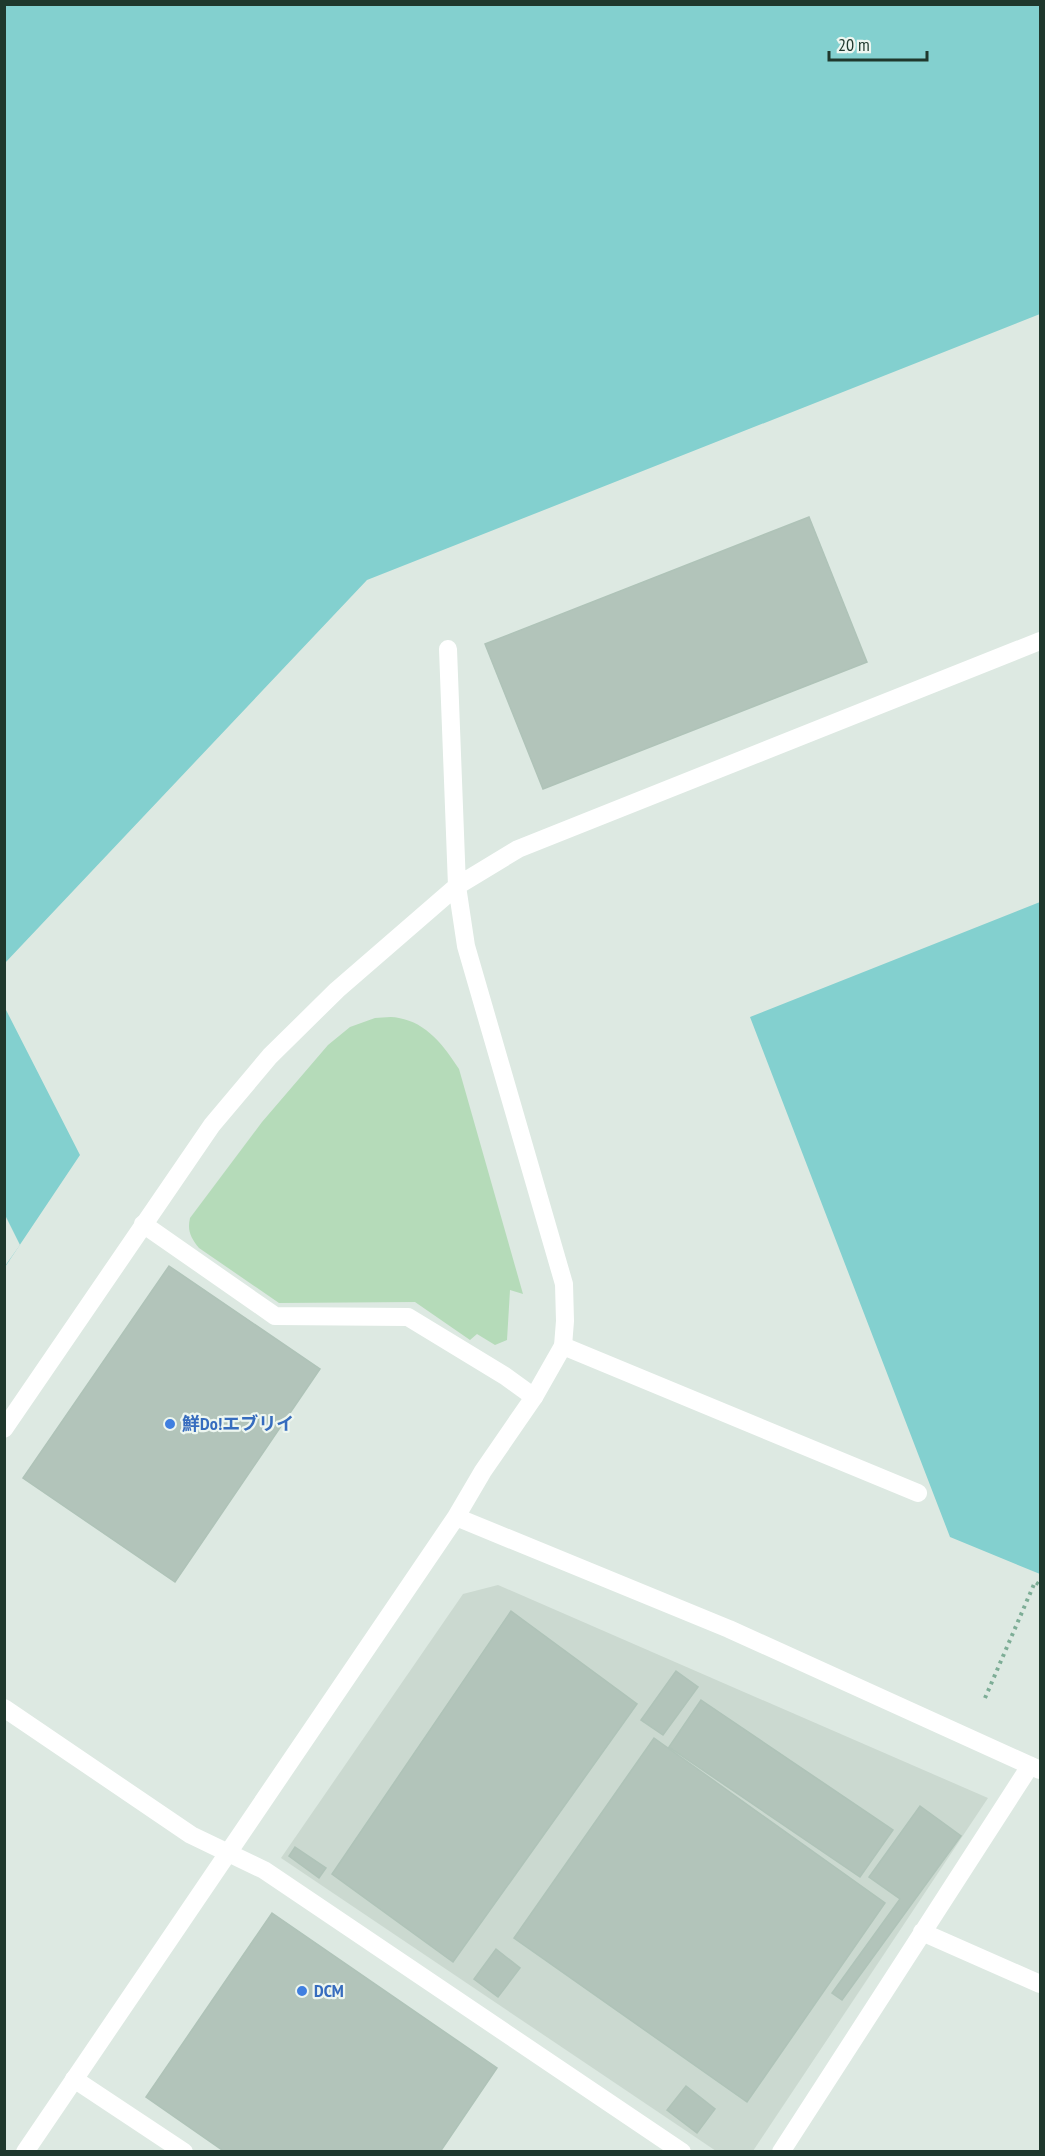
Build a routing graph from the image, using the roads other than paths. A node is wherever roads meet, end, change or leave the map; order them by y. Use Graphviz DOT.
graph roads {
  1 [pos="1041,642"];
  2 [pos="448,649"];
  3 [pos="457,886"];
  4 [pos="143,1224"];
  5 [pos="562,1346"];
  6 [pos="534,1397"];
  7 [pos="4,1429"];
  8 [pos="918,1493"];
  9 [pos="456,1517"];
  10 [pos="4,1708"];
  11 [pos="1035,1768"];
  12 [pos="227,1852"];
  13 [pos="922,1932"];
  14 [pos="1041,1984"];
  15 [pos="75,2079"];
  16 [pos="25,2151"];
  17 [pos="184,2151"];
  18 [pos="682,2151"];
  19 [pos="781,2151"];
  1 -- 3 [label="street"];
  2 -- 3 [label="street"];
  3 -- 4 [label="street"];
  3 -- 5 [label="street"];
  4 -- 6 [label="street"];
  4 -- 7 [label="street"];
  5 -- 6 [label="street"];
  5 -- 8 [label="street"];
  6 -- 9 [label="street"];
  9 -- 11 [label="street"];
  9 -- 12 [label="street"];
  10 -- 12 [label="street"];
  11 -- 13 [label="street"];
  12 -- 15 [label="street"];
  12 -- 18 [label="street"];
  13 -- 14 [label="street"];
  13 -- 19 [label="street"];
  15 -- 16 [label="street"];
  15 -- 17 [label="street"];
}
